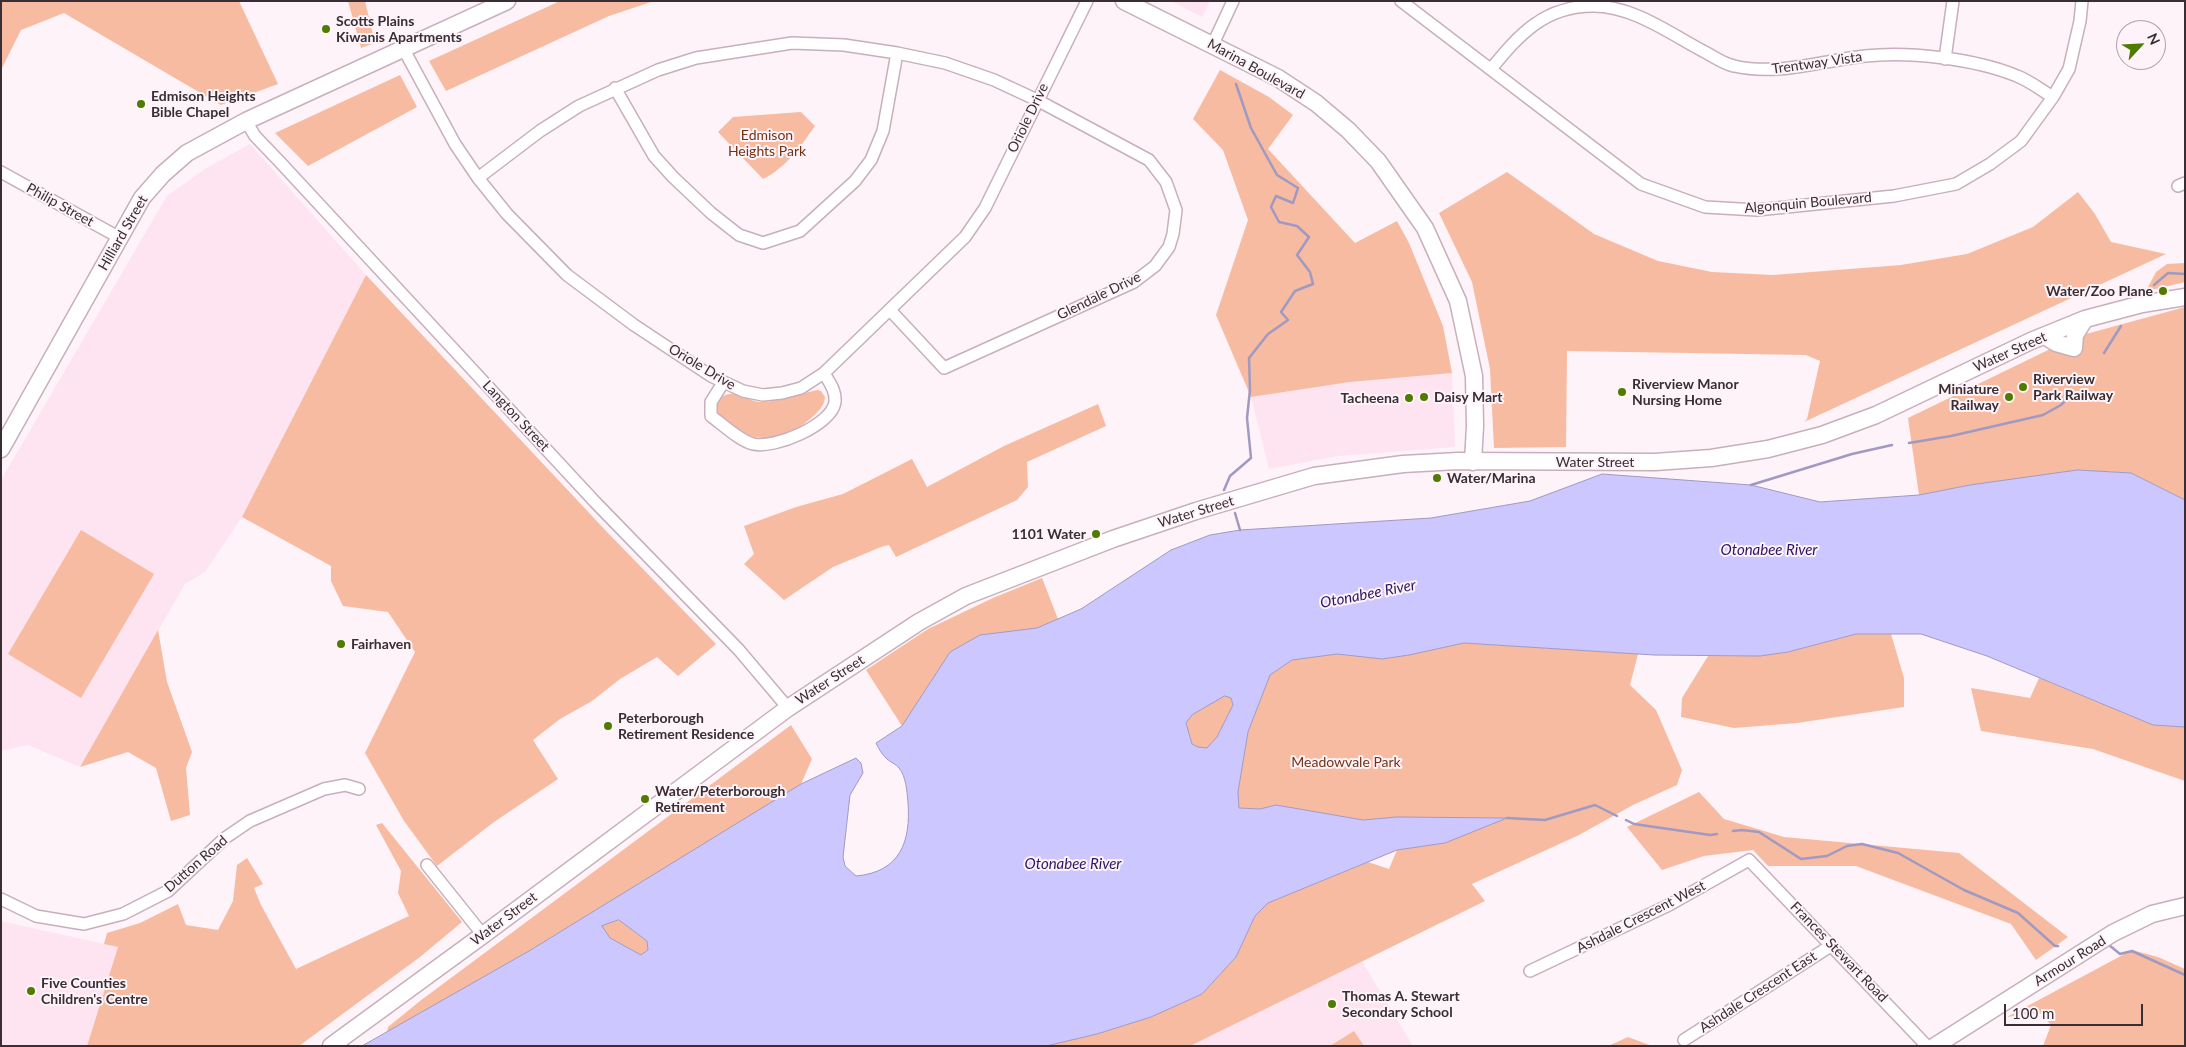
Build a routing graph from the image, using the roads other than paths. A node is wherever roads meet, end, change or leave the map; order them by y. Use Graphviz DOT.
graph roads {
  1 [pos="507,1"];
  2 [pos="1087,1"];
  3 [pos="1124,1"];
  4 [pos="1233,1"];
  5 [pos="1401,1"];
  6 [pos="1953,1"];
  7 [pos="2082,1"];
  8 [pos="1213,44"];
  9 [pos="403,48"];
  10 [pos="897,53"];
  11 [pos="1945,59"];
  12 [pos="1491,69"];
  13 [pos="615,88"];
  14 [pos="2053,97"];
  15 [pos="1037,100"];
  16 [pos="246,121"];
  17 [pos="1,172"];
  18 [pos="478,178"];
  19 [pos="120,238"];
  20 [pos="2185,297"];
  21 [pos="890,310"];
  22 [pos="2085,319"];
  23 [pos="2045,336"];
  24 [pos="824,373"];
  25 [pos="723,383"];
  26 [pos="1,449"];
  27 [pos="1473,462"];
  28 [pos="788,708"];
  29 [pos="359,789"];
  30 [pos="1749,860"];
  31 [pos="427,865"];
  32 [pos="1,899"];
  33 [pos="2185,906"];
  34 [pos="483,935"];
  35 [pos="1832,945"];
  36 [pos="1530,971"];
  37 [pos="1684,1040"];
  38 [pos="331,1046"];
  39 [pos="1927,1046"];
  40 [pos="1935,1046"];
  1 -- 9 [label="main road, Hilliard Street"];
  2 -- 15 [label="street, Oriole Drive"];
  3 -- 8 [label="main road, Marina Boulevard"];
  4 -- 8 [label="street"];
  5 -- 12 [label="street, Algonquin Boulevard"];
  6 -- 11 [label="street"];
  7 -- 14 [label="street, Algonquin Boulevard"];
  8 -- 27 [label="main road, Marina Boulevard"];
  9 -- 16 [label="main road, Hilliard Street"];
  9 -- 18 [label="street, Oriole Drive"];
  10 -- 13 [label="street"];
  10 -- 13 [label="street"];
  10 -- 15 [label="street"];
  11 -- 12 [label="street, Trentway Vista"];
  11 -- 14 [label="street, Trentway Vista"];
  12 -- 14 [label="street, Algonquin Boulevard"];
  13 -- 18 [label="street"];
  15 -- 21 [label="street, Oriole Drive"];
  15 -- 21 [label="street, Glendale Drive"];
  16 -- 19 [label="main road, Hilliard Street"];
  16 -- 28 [label="street, Langton Street"];
  17 -- 19 [label="street, Philip Street"];
  18 -- 25 [label="street, Oriole Drive"];
  19 -- 26 [label="main road, Hilliard Street"];
  20 -- 22 [label="main road, Water Street"];
  21 -- 24 [label="street, Oriole Drive"];
  22 -- 23 [label="main road, Water Street"];
  22 -- 23 [label="main road"];
  23 -- 27 [label="main road, Water Street"];
  24 -- 25 [label="street, Oriole Drive"];
  24 -- 25 [label="street"];
  27 -- 28 [label="main road, Water Street"];
  28 -- 34 [label="main road, Water Street"];
  29 -- 32 [label="street, Dutton Road"];
  30 -- 35 [label="street, Frances Stewart Road"];
  30 -- 36 [label="street, Ashdale Crescent West"];
  31 -- 34 [label="street"];
  33 -- 40 [label="main road, Armour Road"];
  34 -- 38 [label="main road, Water Street"];
  35 -- 37 [label="street, Ashdale Crescent East"];
  35 -- 39 [label="street, Frances Stewart Road"];
}
